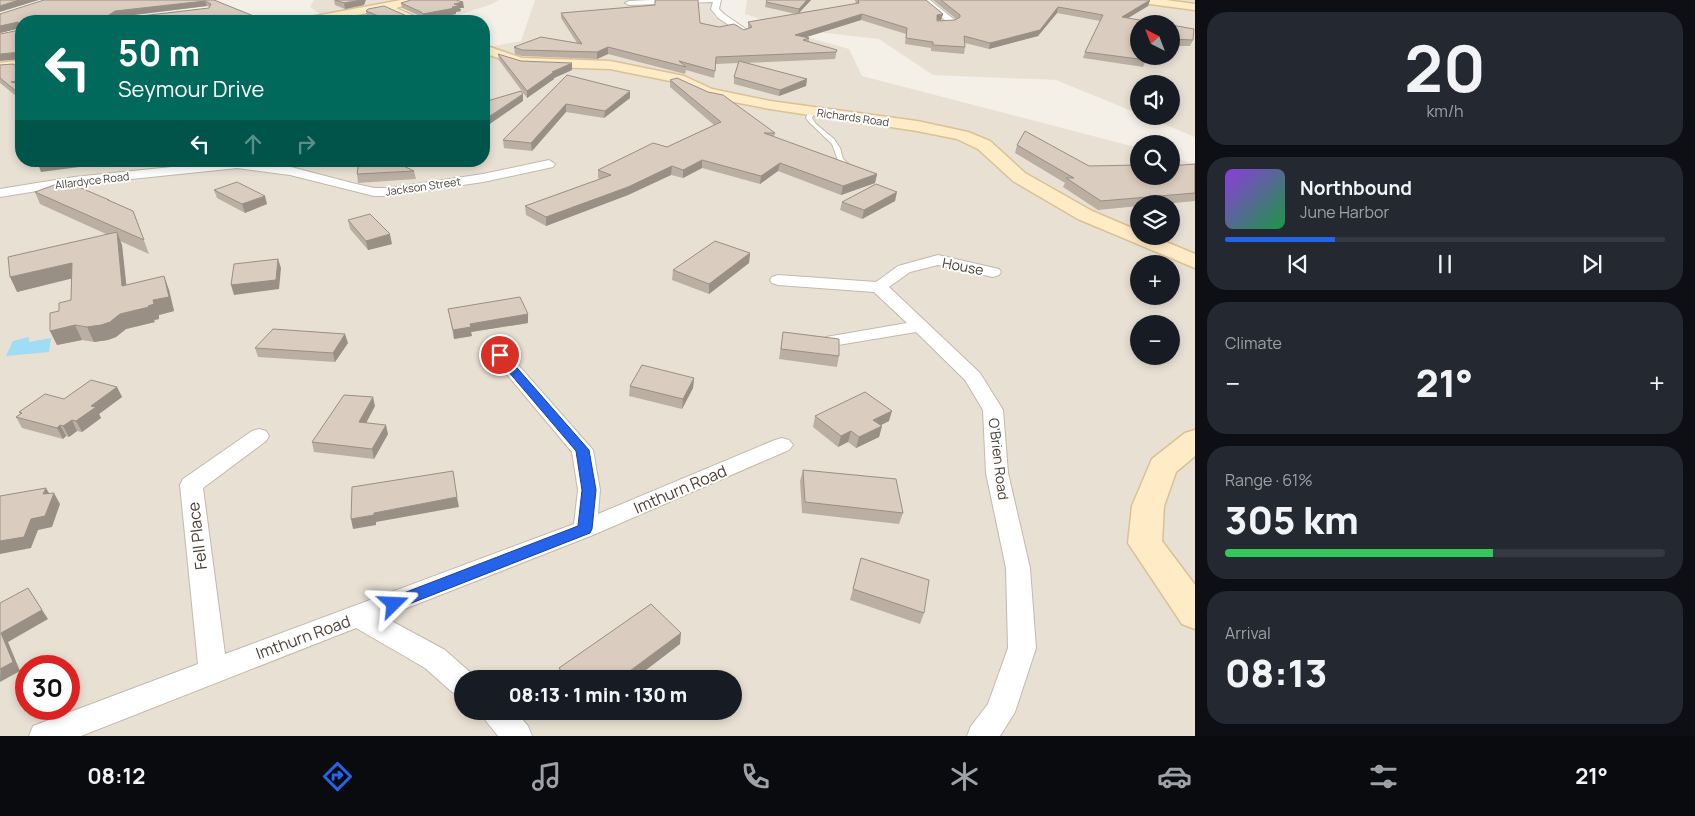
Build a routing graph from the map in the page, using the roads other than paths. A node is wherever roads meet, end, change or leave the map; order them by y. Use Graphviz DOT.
graph roads {
  1 [pos="413,0"];
  2 [pos="717,0"];
  3 [pos="925,0"];
  4 [pos="1142,0"];
  5 [pos="629,3"];
  6 [pos="386,7"];
  7 [pos="1195,7"];
  8 [pos="340,15"];
  9 [pos="404,15"];
  10 [pos="940,24"];
  11 [pos="746,32"];
  12 [pos="490,51"];
  13 [pos="15,65"];
  14 [pos="0,67"];
  15 [pos="812,111"];
  16 [pos="549,164"];
  17 [pos="215,167"];
  18 [pos="266,167"];
  19 [pos="855,168"];
  20 [pos="0,193"];
  21 [pos="1195,262"];
  22 [pos="993,272"];
  23 [pos="778,280"];
  24 [pos="879,287"];
  25 [pos="920,326"];
  26 [pos="832,341"];
  27 [pos="500,355"];
  28 [pos="259,436"];
  29 [pos="1195,440"];
  30 [pos="782,445"];
  31 [pos="585,529"];
  32 [pos="1195,613"];
  33 [pos="359,617"];
  34 [pos="213,670"];
  35 [pos="454,676"];
  36 [pos="504,720"];
  37 [pos="44,736"];
  38 [pos="517,736"];
  39 [pos="982,736"];
  1 -- 6 [label="main road"];
  2 -- 5 [label="street"];
  2 -- 11 [label="street"];
  3 -- 10 [label="street"];
  4 -- 7 [label="street"];
  6 -- 8 [label="main road"];
  6 -- 9 [label="street"];
  12 -- 15 [label="street, Richards Road"];
  13 -- 14 [label="street"];
  15 -- 19 [label="lane"];
  15 -- 21 [label="street, Richards Road"];
  16 -- 18 [label="street, Jackson Street"];
  17 -- 20 [label="street, Allardyce Road"];
  22 -- 24 [label="street, House"];
  23 -- 24 [label="street"];
  24 -- 25 [label="street, O'Brien Road"];
  25 -- 26 [label="street"];
  25 -- 39 [label="street, O'Brien Road"];
  27 -- 31 [label="street"];
  28 -- 34 [label="street, Fell Place"];
  29 -- 32 [label="street"];
  30 -- 31 [label="street, Imthurn Road"];
  31 -- 33 [label="street, Imthurn Road"];
  33 -- 34 [label="street, Imthurn Road"];
  33 -- 35 [label="street"];
  34 -- 37 [label="street, Imthurn Road"];
  36 -- 38 [label="street"];
}
